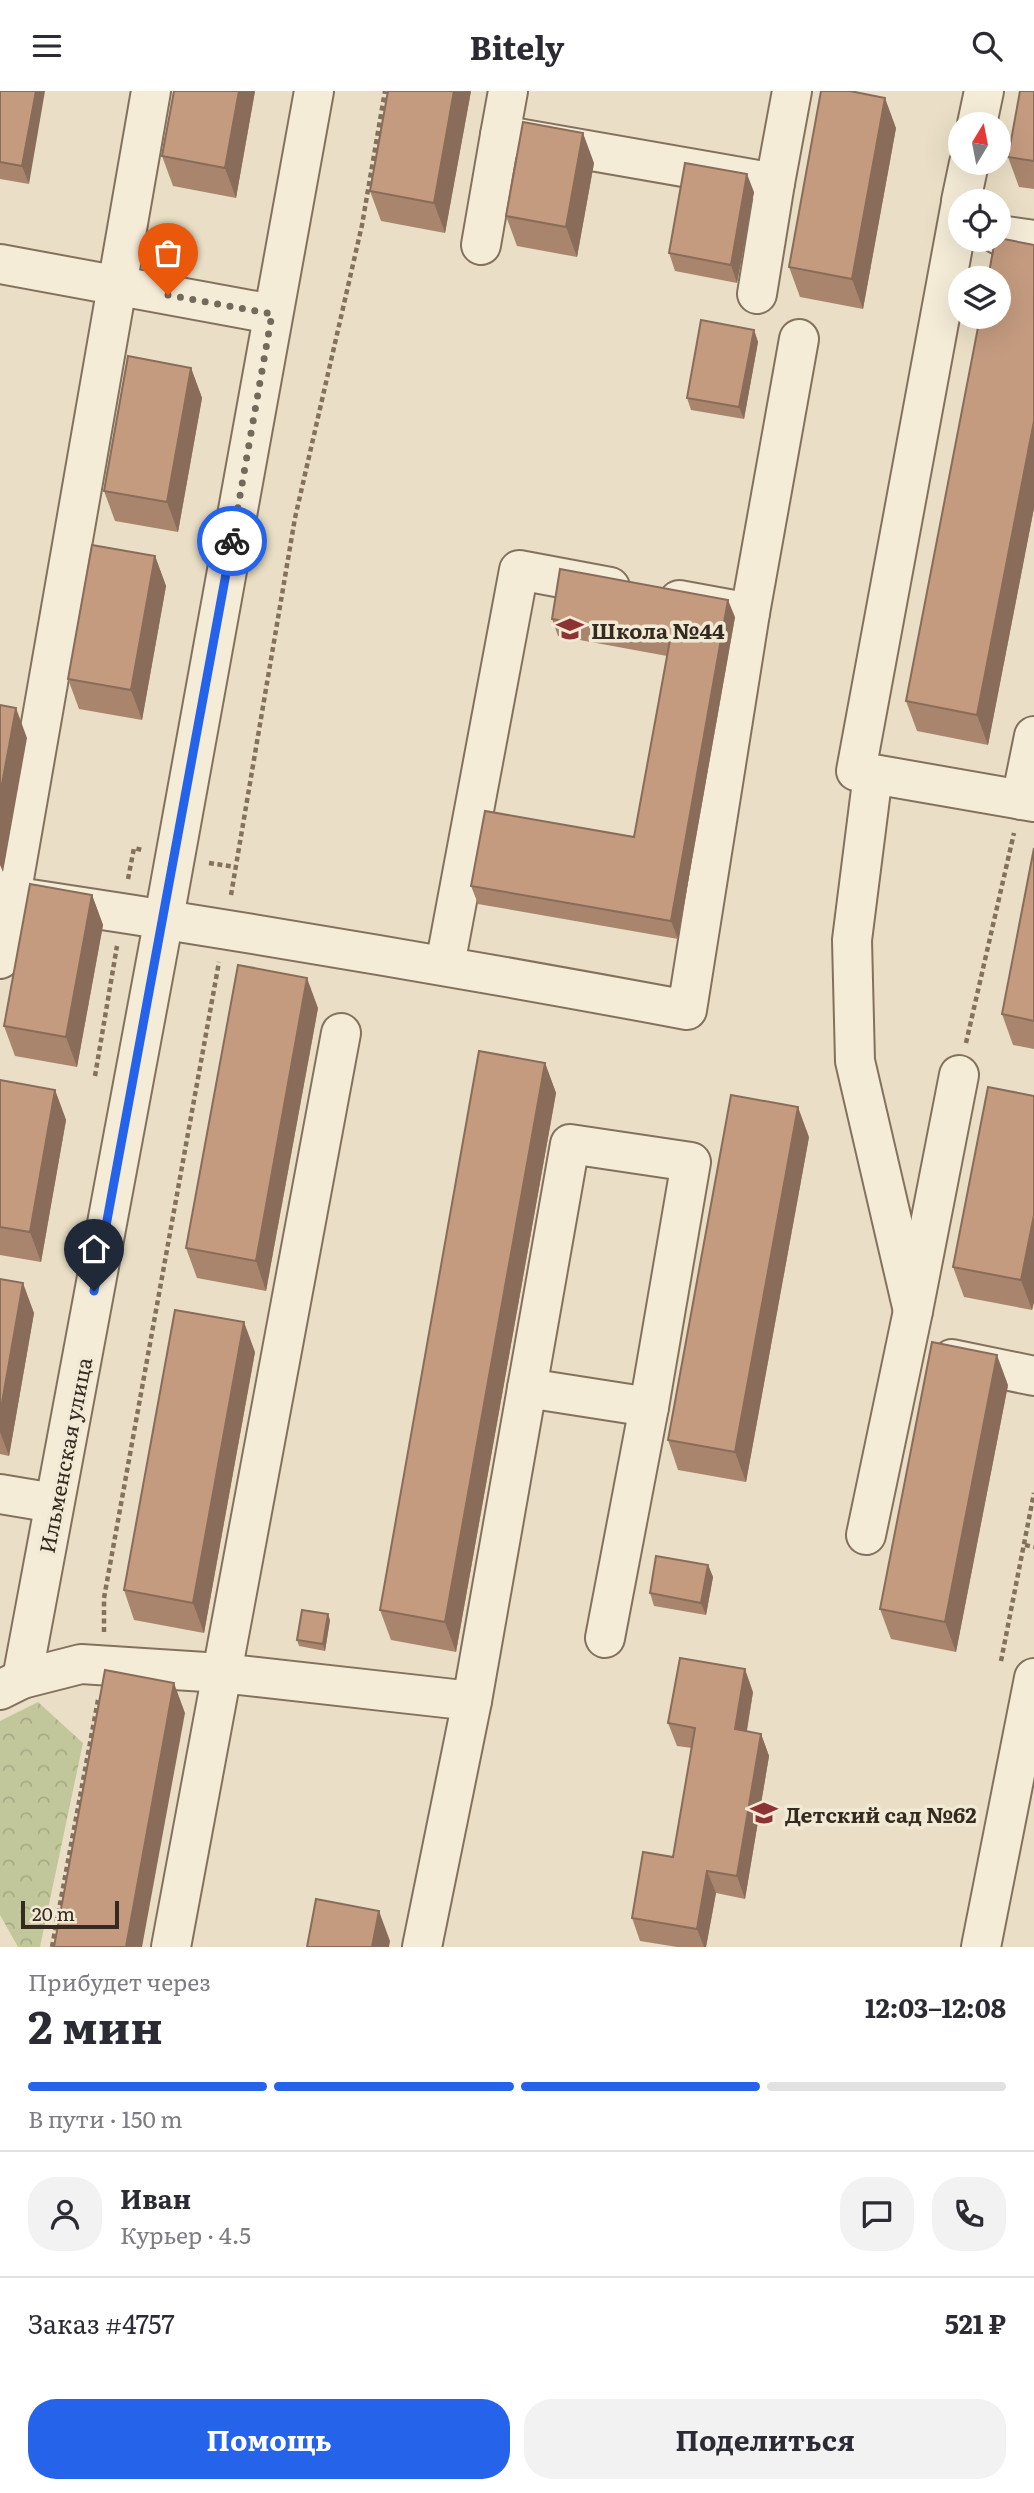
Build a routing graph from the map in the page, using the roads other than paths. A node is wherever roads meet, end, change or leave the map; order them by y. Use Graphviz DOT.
graph roads {
  1 [pos="151,91"];
  2 [pos="314,91"];
  3 [pos="508,91"];
  4 [pos="792,91"];
  5 [pos="984,91"];
  6 [pos="980,112"];
  7 [pos="500,135"];
  8 [pos="775,183"];
  9 [pos="1011,237"];
  10 [pos="1034,240"];
  11 [pos="481,245"];
  12 [pos="953,252"];
  13 [pos="0,264"];
  14 [pos="116,285"];
  15 [pos="757,294"];
  16 [pos="272,314"];
  17 [pos="799,339"];
  18 [pos="750,613"];
  19 [pos="1034,736"];
  20 [pos="873,774"];
  21 [pos="1028,801"];
  22 [pos="5,898"];
  23 [pos="164,918"];
  24 [pos="0,959"];
  25 [pos="445,965"];
  26 [pos="341,1033"];
  27 [pos="959,1075"];
  28 [pos="913,1311"];
  29 [pos="905,1350"];
  30 [pos="1034,1376"];
  31 [pos="527,1388"];
  32 [pos="649,1407"];
  33 [pos="0,1494"];
  34 [pos="54,1503"];
  35 [pos="866,1535"];
  36 [pos="605,1638"];
  37 [pos="222,1673"];
  38 [pos="1034,1678"];
  39 [pos="11,1685"];
  40 [pos="472,1701"];
  41 [pos="171,1947"];
  42 [pos="422,1947"];
  43 [pos="981,1947"];
  1 -- 14 [label="street"];
  2 -- 16 [label="street, Ильменская улица"];
  3 -- 7 [label="street"];
  4 -- 8 [label="street"];
  5 -- 6 [label="street"];
  7 -- 8 [label="street"];
  7 -- 11 [label="street"];
  8 -- 15 [label="street"];
  9 -- 10 [label="street"];
  12 -- 20 [label="street"];
  13 -- 14 [label="street"];
  14 -- 16 [label="street"];
  14 -- 22 [label="street"];
  16 -- 23 [label="street, Ильменская улица"];
  17 -- 18 [label="street"];
  18 -- 25 [label="street"];
  18 -- 25 [label="street"];
  19 -- 21 [label="street"];
  20 -- 21 [label="street"];
  20 -- 28 [label="street"];
  22 -- 23 [label="street"];
  22 -- 24 [label="street"];
  23 -- 25 [label="street"];
  23 -- 34 [label="street, Ильменская улица"];
  26 -- 37 [label="street"];
  27 -- 28 [label="street"];
  28 -- 29 [label="street"];
  29 -- 30 [label="street"];
  29 -- 35 [label="street"];
  31 -- 32 [label="street"];
  31 -- 32 [label="street"];
  31 -- 40 [label="street"];
  32 -- 36 [label="street"];
  33 -- 34 [label="street"];
  34 -- 39 [label="street, Ильменская улица"];
  37 -- 39 [label="street"];
  37 -- 40 [label="street"];
  37 -- 41 [label="street"];
  38 -- 43 [label="street"];
  40 -- 42 [label="street"];
}
